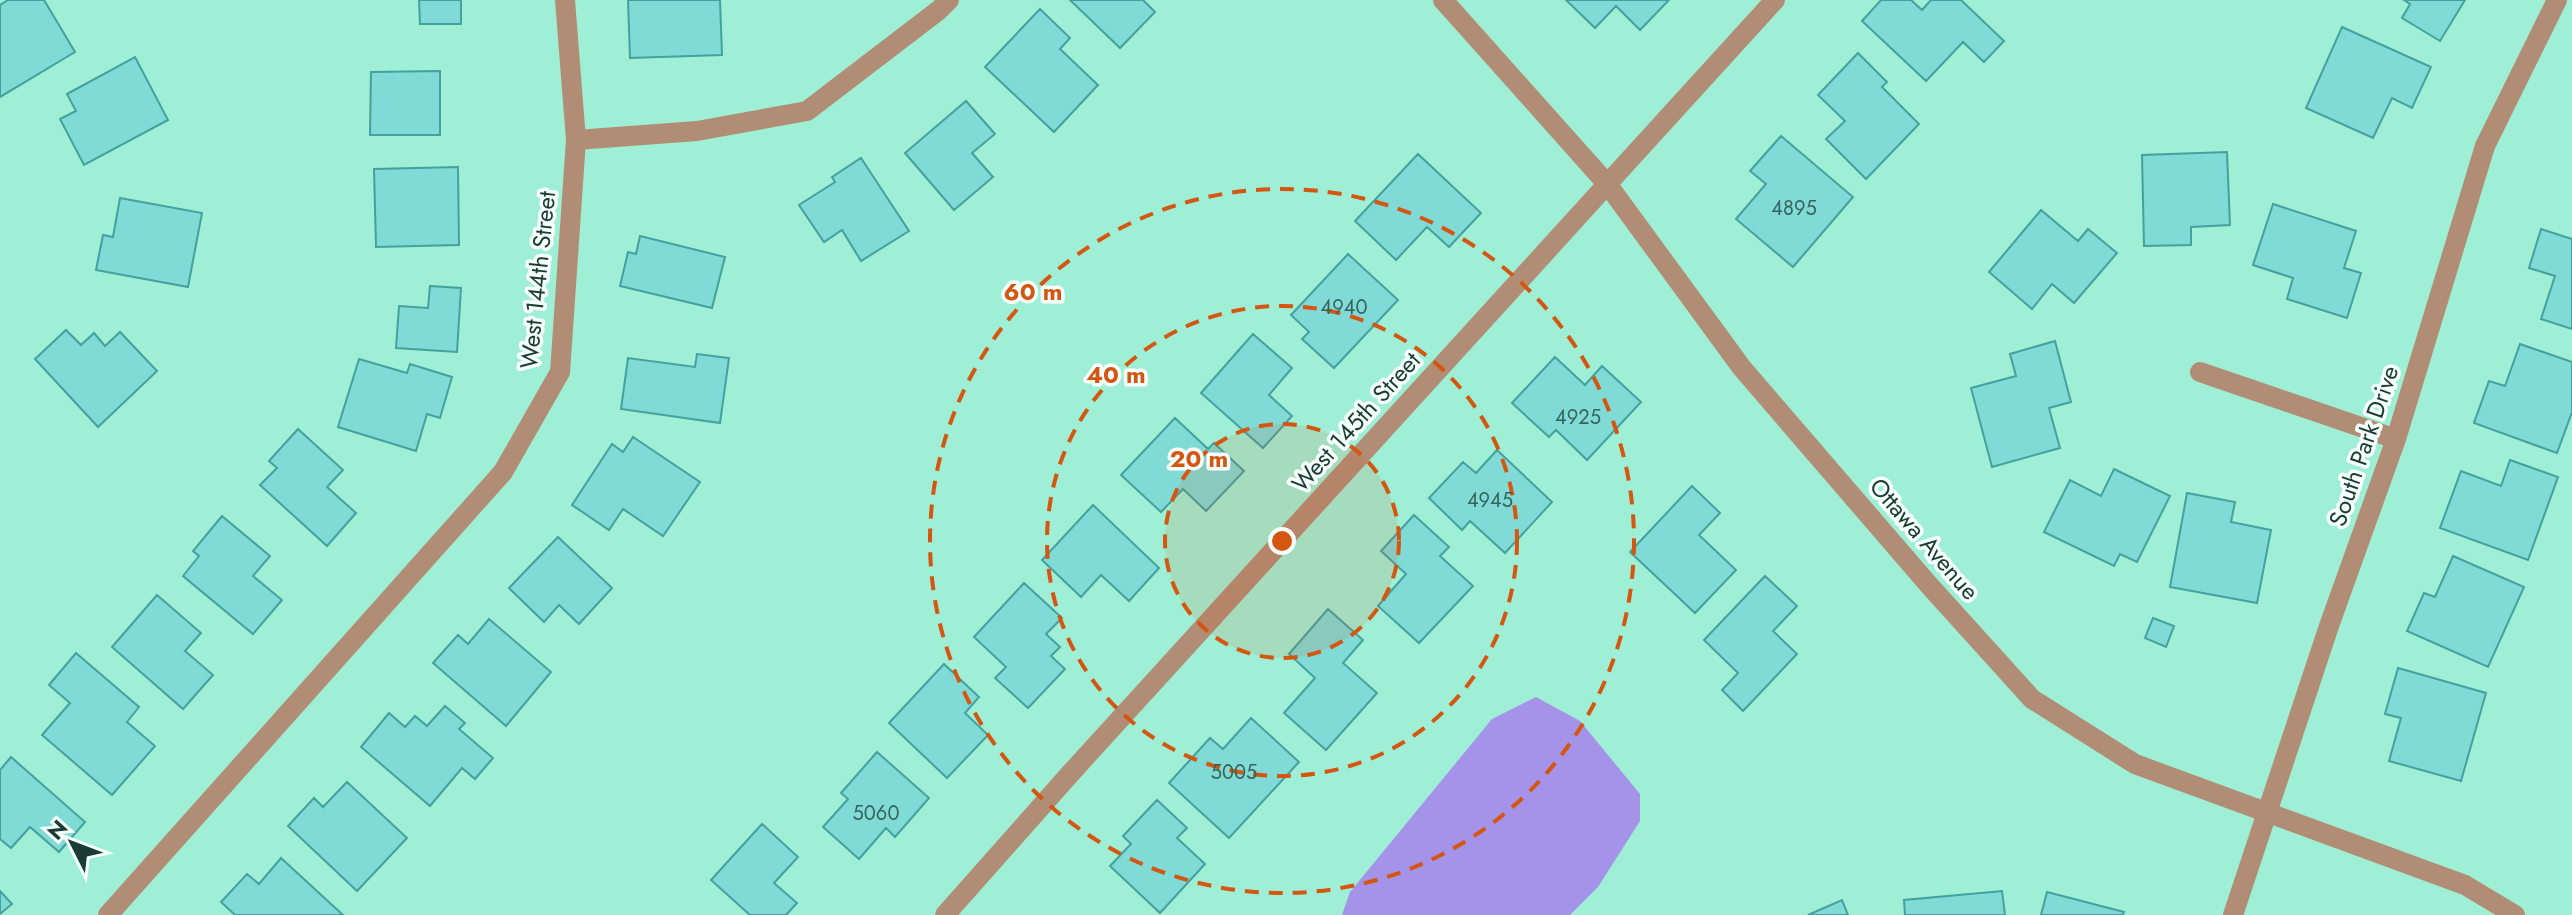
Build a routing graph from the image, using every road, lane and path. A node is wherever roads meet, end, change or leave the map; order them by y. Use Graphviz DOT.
graph roads {
  1 [pos="565,0"];
  2 [pos="949,0"];
  3 [pos="1443,0"];
  4 [pos="1775,0"];
  5 [pos="2557,0"];
  6 [pos="576,140"];
  7 [pos="1608,185"];
  8 [pos="2200,372"];
  9 [pos="2396,439"];
  10 [pos="2266,813"];
  11 [pos="108,915"];
  12 [pos="945,915"];
  13 [pos="2233,915"];
  14 [pos="2515,915"];
  1 -- 6 [label="street, West 144th Street"];
  2 -- 6 [label="street"];
  3 -- 7 [label="street, Ottawa Avenue"];
  4 -- 7 [label="street, West 145th Street"];
  5 -- 9 [label="street, South Park Drive"];
  6 -- 11 [label="street, West 144th Street"];
  7 -- 10 [label="street, Ottawa Avenue"];
  7 -- 12 [label="street, West 145th Street"];
  8 -- 9 [label="street"];
  9 -- 10 [label="street, South Park Drive"];
  10 -- 13 [label="street, South Park Drive"];
  10 -- 14 [label="street, Ottawa Avenue"];
}
